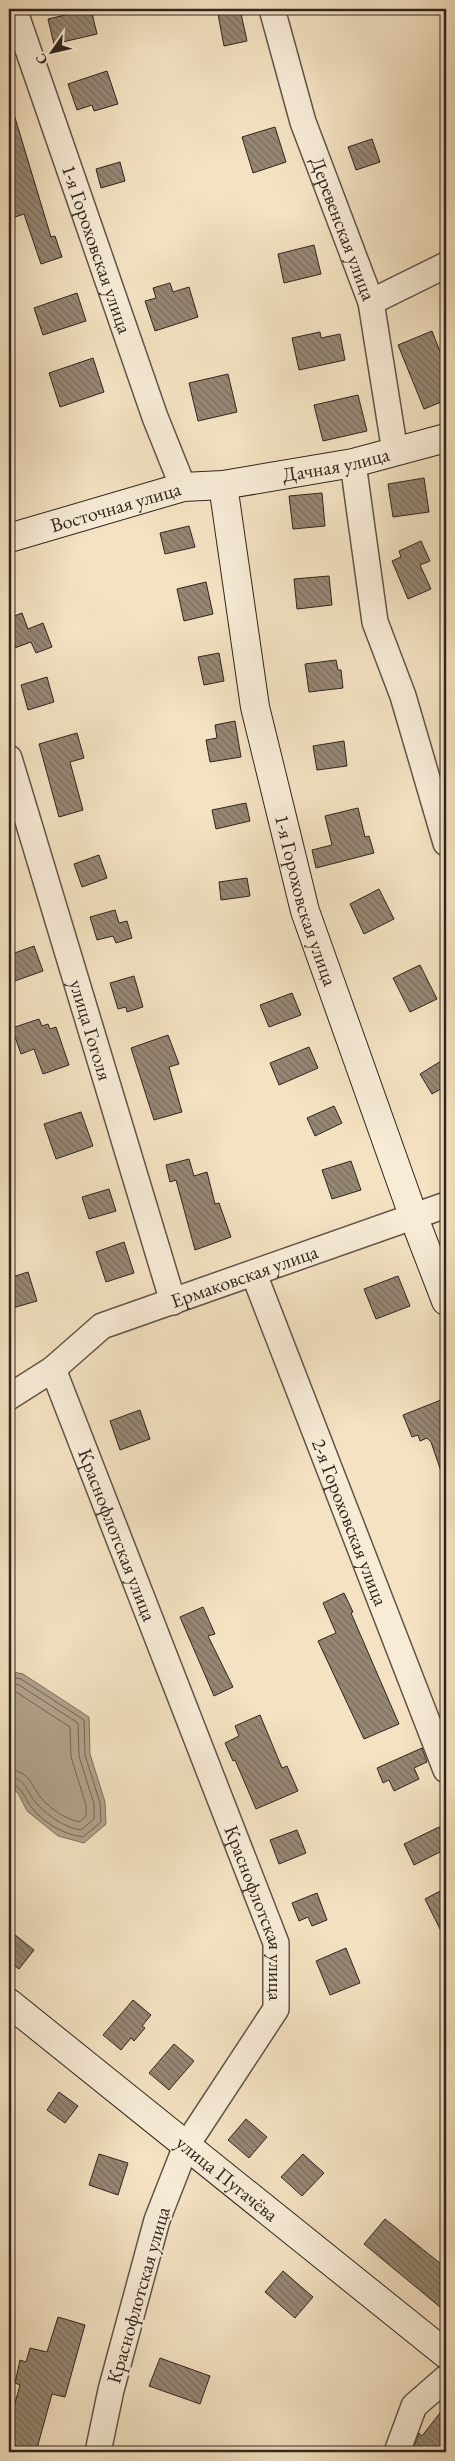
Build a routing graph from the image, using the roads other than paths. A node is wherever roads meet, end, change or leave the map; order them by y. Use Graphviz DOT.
graph roads {
  1 [pos="14,9"];
  2 [pos="272,9"];
  3 [pos="446,265"];
  4 [pos="371,302"];
  5 [pos="446,438"];
  6 [pos="395,452"];
  7 [pos="353,463"];
  8 [pos="223,485"];
  9 [pos="183,487"];
  10 [pos="9,538"];
  11 [pos="9,758"];
  12 [pos="446,843"];
  13 [pos="446,1206"];
  14 [pos="414,1218"];
  15 [pos="254,1274"];
  16 [pos="446,1301"];
  17 [pos="173,1302"];
  18 [pos="53,1369"];
  19 [pos="9,1397"];
  20 [pos="446,1770"];
  21 [pos="9,2003"];
  22 [pos="186,2146"];
  23 [pos="446,2354"];
  24 [pos="446,2378"];
  25 [pos="98,2452"];
  26 [pos="397,2452"];
  1 -- 9 [label="street, 1-я Гороховская улица"];
  2 -- 4 [label="street, Деревенская улица"];
  3 -- 4 [label="street"];
  4 -- 6 [label="street, Деревенская улица"];
  5 -- 6 [label="street, Дачная улица"];
  6 -- 7 [label="street, Дачная улица"];
  7 -- 8 [label="street, Дачная улица"];
  7 -- 12 [label="street"];
  8 -- 9 [label="street, Восточная улица"];
  8 -- 14 [label="street, 1-я Гороховская улица"];
  9 -- 10 [label="street, Восточная улица"];
  11 -- 17 [label="street, улица Гоголя"];
  13 -- 14 [label="street, Ермаковская улица"];
  14 -- 15 [label="street, Ермаковская улица"];
  14 -- 16 [label="street, 1-я Гороховская улица"];
  15 -- 17 [label="street, Ермаковская улица"];
  15 -- 20 [label="street, 2-я Гороховская улица"];
  17 -- 18 [label="street, Ермаковская улица"];
  18 -- 19 [label="street, Ермаковская улица"];
  18 -- 22 [label="street, Краснофлотская улица"];
  21 -- 22 [label="street, улица Пугачёва"];
  22 -- 23 [label="street, улица Пугачёва"];
  22 -- 25 [label="street, Краснофлотская улица"];
  24 -- 26 [label="street"];
}
